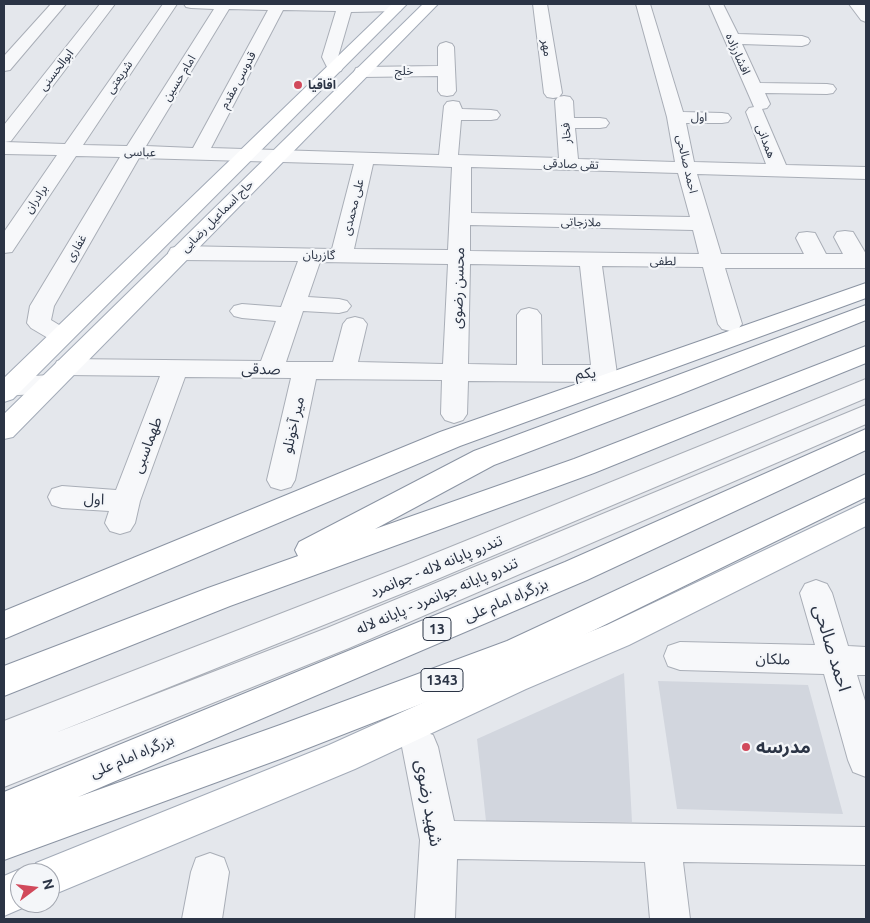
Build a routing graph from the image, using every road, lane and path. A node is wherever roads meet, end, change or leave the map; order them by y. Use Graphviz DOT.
graph roads {
  1 [pos="59,4"];
  2 [pos="108,4"];
  3 [pos="170,4"];
  4 [pos="191,4"];
  5 [pos="225,4"];
  6 [pos="431,4"];
  7 [pos="540,4"];
  8 [pos="643,4"];
  9 [pos="716,4"];
  10 [pos="856,4"];
  11 [pos="278,5"];
  12 [pos="345,5"];
  13 [pos="397,6"];
  14 [pos="866,17"];
  15 [pos="794,26"];
  16 [pos="732,39"];
  17 [pos="802,41"];
  18 [pos="446,47"];
  19 [pos="4,66"];
  20 [pos="335,67"];
  21 [pos="447,71"];
  22 [pos="362,72"];
  23 [pos="753,88"];
  24 [pos="827,89"];
  25 [pos="559,97"];
  26 [pos="451,105"];
  27 [pos="835,106"];
  28 [pos="758,108"];
  29 [pos="491,115"];
  30 [pos="676,117"];
  31 [pos="722,118"];
  32 [pos="566,123"];
  33 [pos="600,123"];
  34 [pos="4,137"];
  35 [pos="4,148"];
  36 [pos="68,150"];
  37 [pos="133,152"];
  38 [pos="198,154"];
  39 [pos="244,155"];
  40 [pos="276,156"];
  41 [pos="365,158"];
  42 [pos="455,161"];
  43 [pos="569,164"];
  44 [pos="686,168"];
  45 [pos="778,170"];
  46 [pos="866,173"];
  47 [pos="460,219"];
  48 [pos="702,224"];
  49 [pos="845,237"];
  50 [pos="807,238"];
  51 [pos="4,247"];
  52 [pos="179,253"];
  53 [pos="311,255"];
  54 [pos="341,256"];
  55 [pos="459,258"];
  56 [pos="590,260"];
  57 [pos="712,261"];
  58 [pos="818,261"];
  59 [pos="862,261"];
  60 [pos="866,290"];
  61 [pos="339,306"];
  62 [pos="292,309"];
  63 [pos="242,311"];
  64 [pos="866,312"];
  65 [pos="529,315"];
  66 [pos="356,324"];
  67 [pos="730,324"];
  68 [pos="62,336"];
  69 [pos="866,354"];
  70 [pos="176,368"];
  71 [pos="271,370"];
  72 [pos="306,370"];
  73 [pos="343,371"];
  74 [pos="455,372"];
  75 [pos="530,373"];
  76 [pos="58,375"];
  77 [pos="866,388"];
  78 [pos="5,389"];
  79 [pos="454,414"];
  80 [pos="866,414"];
  81 [pos="4,430"];
  82 [pos="866,439"];
  83 [pos="281,480"];
  84 [pos="866,485"];
  85 [pos="62,498"];
  86 [pos="123,512"];
  87 [pos="866,513"];
  88 [pos="816,593"];
  89 [pos="219,597"];
  90 [pos="4,625"];
  91 [pos="680,656"];
  92 [pos="851,661"];
  93 [pos="4,681"];
  94 [pos="4,737"];
  95 [pos="420,747"];
  96 [pos="866,760"];
  97 [pos="4,770"];
  98 [pos="4,810"];
  99 [pos="439,840"];
  100 [pos="4,841"];
  101 [pos="662,843"];
  102 [pos="866,846"];
  103 [pos="210,872"];
  104 [pos="60,873"];
  105 [pos="202,919"];
  106 [pos="435,919"];
  107 [pos="670,919"];
  1 -- 19 [label="street"];
  2 -- 34 [label="street, ابوالحسنی"];
  3 -- 36 [label="street, شریعتی"];
  4 -- 5 [label="street"];
  5 -- 11 [label="street"];
  5 -- 37 [label="street, امام حسین"];
  6 -- 22 [label="main road, حاج اسماعیل رضایی"];
  7 -- 25 [label="street, مهر"];
  8 -- 30 [label="street, احمد صالحی"];
  9 -- 16 [label="street, افشارزاده"];
  10 -- 14 [label="street"];
  11 -- 12 [label="street"];
  11 -- 38 [label="street, قدوسی مقدم"];
  12 -- 13 [label="street"];
  12 -- 20 [label="street"];
  13 -- 20 [label="main road, حاج اسماعیل رضایی"];
  15 -- 17 [label="street"];
  16 -- 17 [label="street"];
  16 -- 23 [label="street, افشارزاده"];
  17 -- 24 [label="street"];
  18 -- 21 [label="street"];
  20 -- 39 [label="main road, حاج اسماعیل رضایی"];
  21 -- 22 [label="street, خلج"];
  21 -- 26 [label="street"];
  22 -- 40 [label="main road, حاج اسماعیل رضایی"];
  23 -- 24 [label="street"];
  23 -- 28 [label="street, افشارزاده"];
  24 -- 27 [label="street"];
  25 -- 32 [label="street, فخار"];
  26 -- 29 [label="street"];
  26 -- 42 [label="street, محسن رضوی"];
  28 -- 45 [label="street, همدانی"];
  30 -- 31 [label="street, اول"];
  30 -- 44 [label="street, احمد صالحی"];
  32 -- 33 [label="street"];
  32 -- 43 [label="street, فخار"];
  35 -- 36 [label="street, عباسی"];
  36 -- 37 [label="street, عباسی"];
  36 -- 51 [label="street, برادران"];
  37 -- 38 [label="street, عباسی"];
  37 -- 68 [label="street, غفاری"];
  38 -- 39 [label="street, عباسی"];
  39 -- 40 [label="street, عباسی"];
  39 -- 68 [label="main road, حاج اسماعیل رضایی"];
  40 -- 41 [label="street, تقی صادقی"];
  40 -- 52 [label="main road, حاج اسماعیل رضایی"];
  41 -- 42 [label="street, تقی صادقی"];
  41 -- 54 [label="street, علی محمدی"];
  42 -- 43 [label="street, تقی صادقی"];
  42 -- 47 [label="street, محسن رضوی"];
  43 -- 44 [label="street, تقی صادقی"];
  44 -- 45 [label="street, تقی صادقی"];
  44 -- 48 [label="street, احمد صالحی"];
  45 -- 46 [label="street, تقی صادقی"];
  47 -- 48 [label="street, ملازجاتی"];
  47 -- 55 [label="street, محسن رضوی"];
  48 -- 57 [label="street, احمد صالحی"];
  49 -- 59 [label="street"];
  50 -- 58 [label="street"];
  52 -- 53 [label="street, گازریان"];
  52 -- 76 [label="main road, حاج اسماعیل رضایی"];
  53 -- 54 [label="street, گازریان"];
  53 -- 62 [label="street"];
  54 -- 55 [label="street, گازریان"];
  55 -- 56 [label="street, لطفی"];
  55 -- 74 [label="street, محسن رضوی"];
  56 -- 57 [label="street, لطفی"];
  56 -- 75 [label="street, یکم"];
  57 -- 58 [label="street, لطفی"];
  57 -- 67 [label="street, احمد صالحی"];
  58 -- 59 [label="street, لطفی"];
  60 -- 90 [label="main road"];
  61 -- 62 [label="street"];
  62 -- 63 [label="street"];
  62 -- 71 [label="street"];
  64 -- 89 [label="main road"];
  65 -- 75 [label="street"];
  66 -- 73 [label="street"];
  68 -- 78 [label="main road, حاج اسماعیل رضایی"];
  69 -- 89 [label="main road"];
  70 -- 71 [label="street, صدقی"];
  70 -- 76 [label="street, صدقی"];
  70 -- 86 [label="street, طهماسبی"];
  71 -- 72 [label="street, صدقی"];
  72 -- 73 [label="street, صدقی"];
  72 -- 83 [label="street, میر آخونلو"];
  73 -- 74 [label="street, صدقی"];
  74 -- 75 [label="street, یکم"];
  74 -- 79 [label="street, محسن رضوی"];
  76 -- 78 [label="street, صدقی"];
  76 -- 81 [label="main road, حاج اسماعیل رضایی"];
  77 -- 94 [label="street, تندرو پایانه لاله - جوانمرد"];
  80 -- 97 [label="street, تندرو پایانه جوانمرد - پایانه لاله"];
  82 -- 98 [label="main road, بزرگراه امام علی / 13"];
  84 -- 100 [label="main road, 1343"];
  85 -- 86 [label="street, اول"];
  87 -- 104 [label="main road"];
  88 -- 92 [label="street, احمد صالحی"];
  89 -- 93 [label="main road"];
  91 -- 92 [label="street, ملکان"];
  92 -- 96 [label="street, احمد صالحی"];
  95 -- 99 [label="street, شهید رضوی"];
  99 -- 101 [label="street"];
  99 -- 106 [label="street, شهید رضوی"];
  101 -- 102 [label="street"];
  101 -- 107 [label="street"];
  103 -- 105 [label="street"];
}
